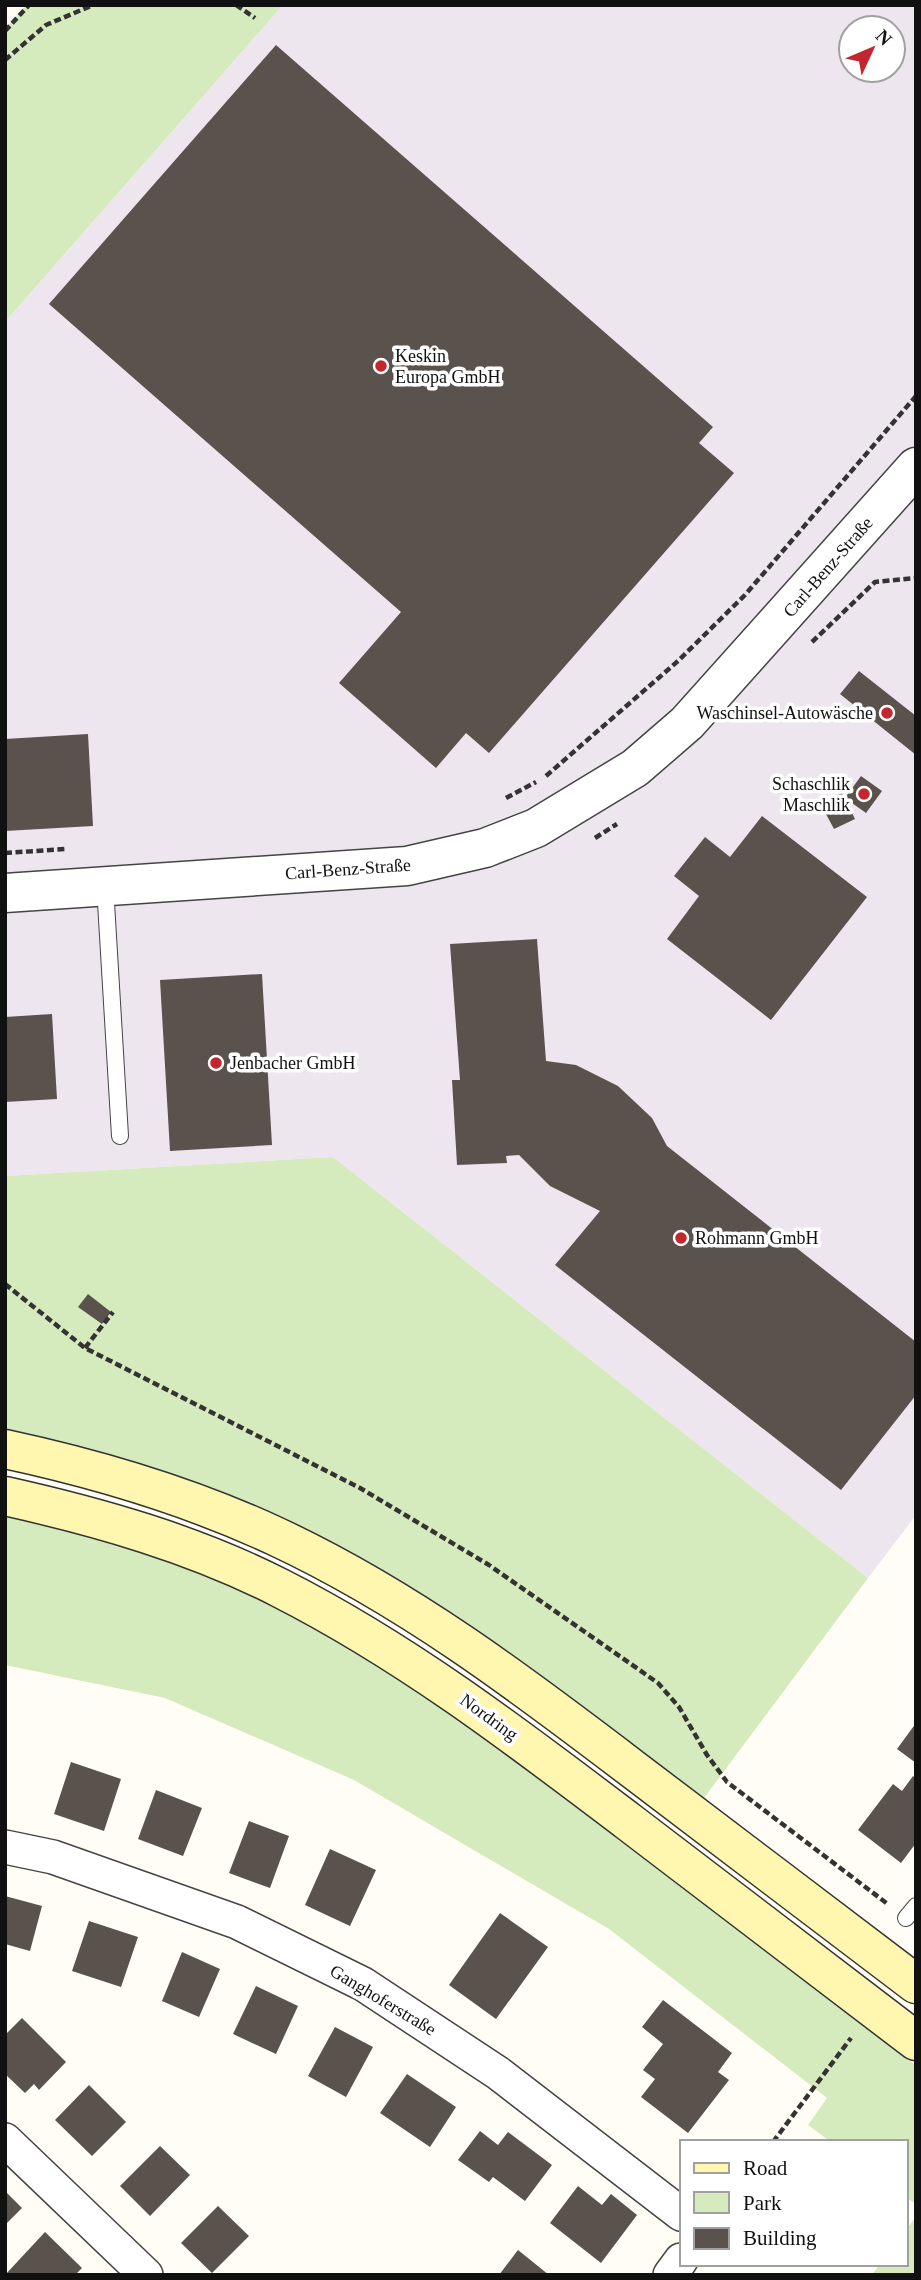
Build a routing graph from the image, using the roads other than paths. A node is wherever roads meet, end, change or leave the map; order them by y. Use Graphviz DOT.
graph roads {
  1 [pos="910,484"];
  2 [pos="105,887"];
  3 [pos="5,893"];
  4 [pos="120,1136"];
  5 [pos="5,1449"];
  6 [pos="5,1496"];
  7 [pos="5,1847"];
  8 [pos="916,1984"];
  9 [pos="916,2041"];
  10 [pos="5,2140"];
  11 [pos="680,2213"];
  12 [pos="146,2275"];
  1 -- 2 [label="street, Carl-Benz-Straße"];
  2 -- 3 [label="street, Carl-Benz-Straße"];
  2 -- 4 [label="lane"];
  5 -- 8 [label="main road"];
  6 -- 9 [label="main road, Nordring"];
  7 -- 11 [label="street, Ganghoferstraße"];
  10 -- 12 [label="street"];
}
